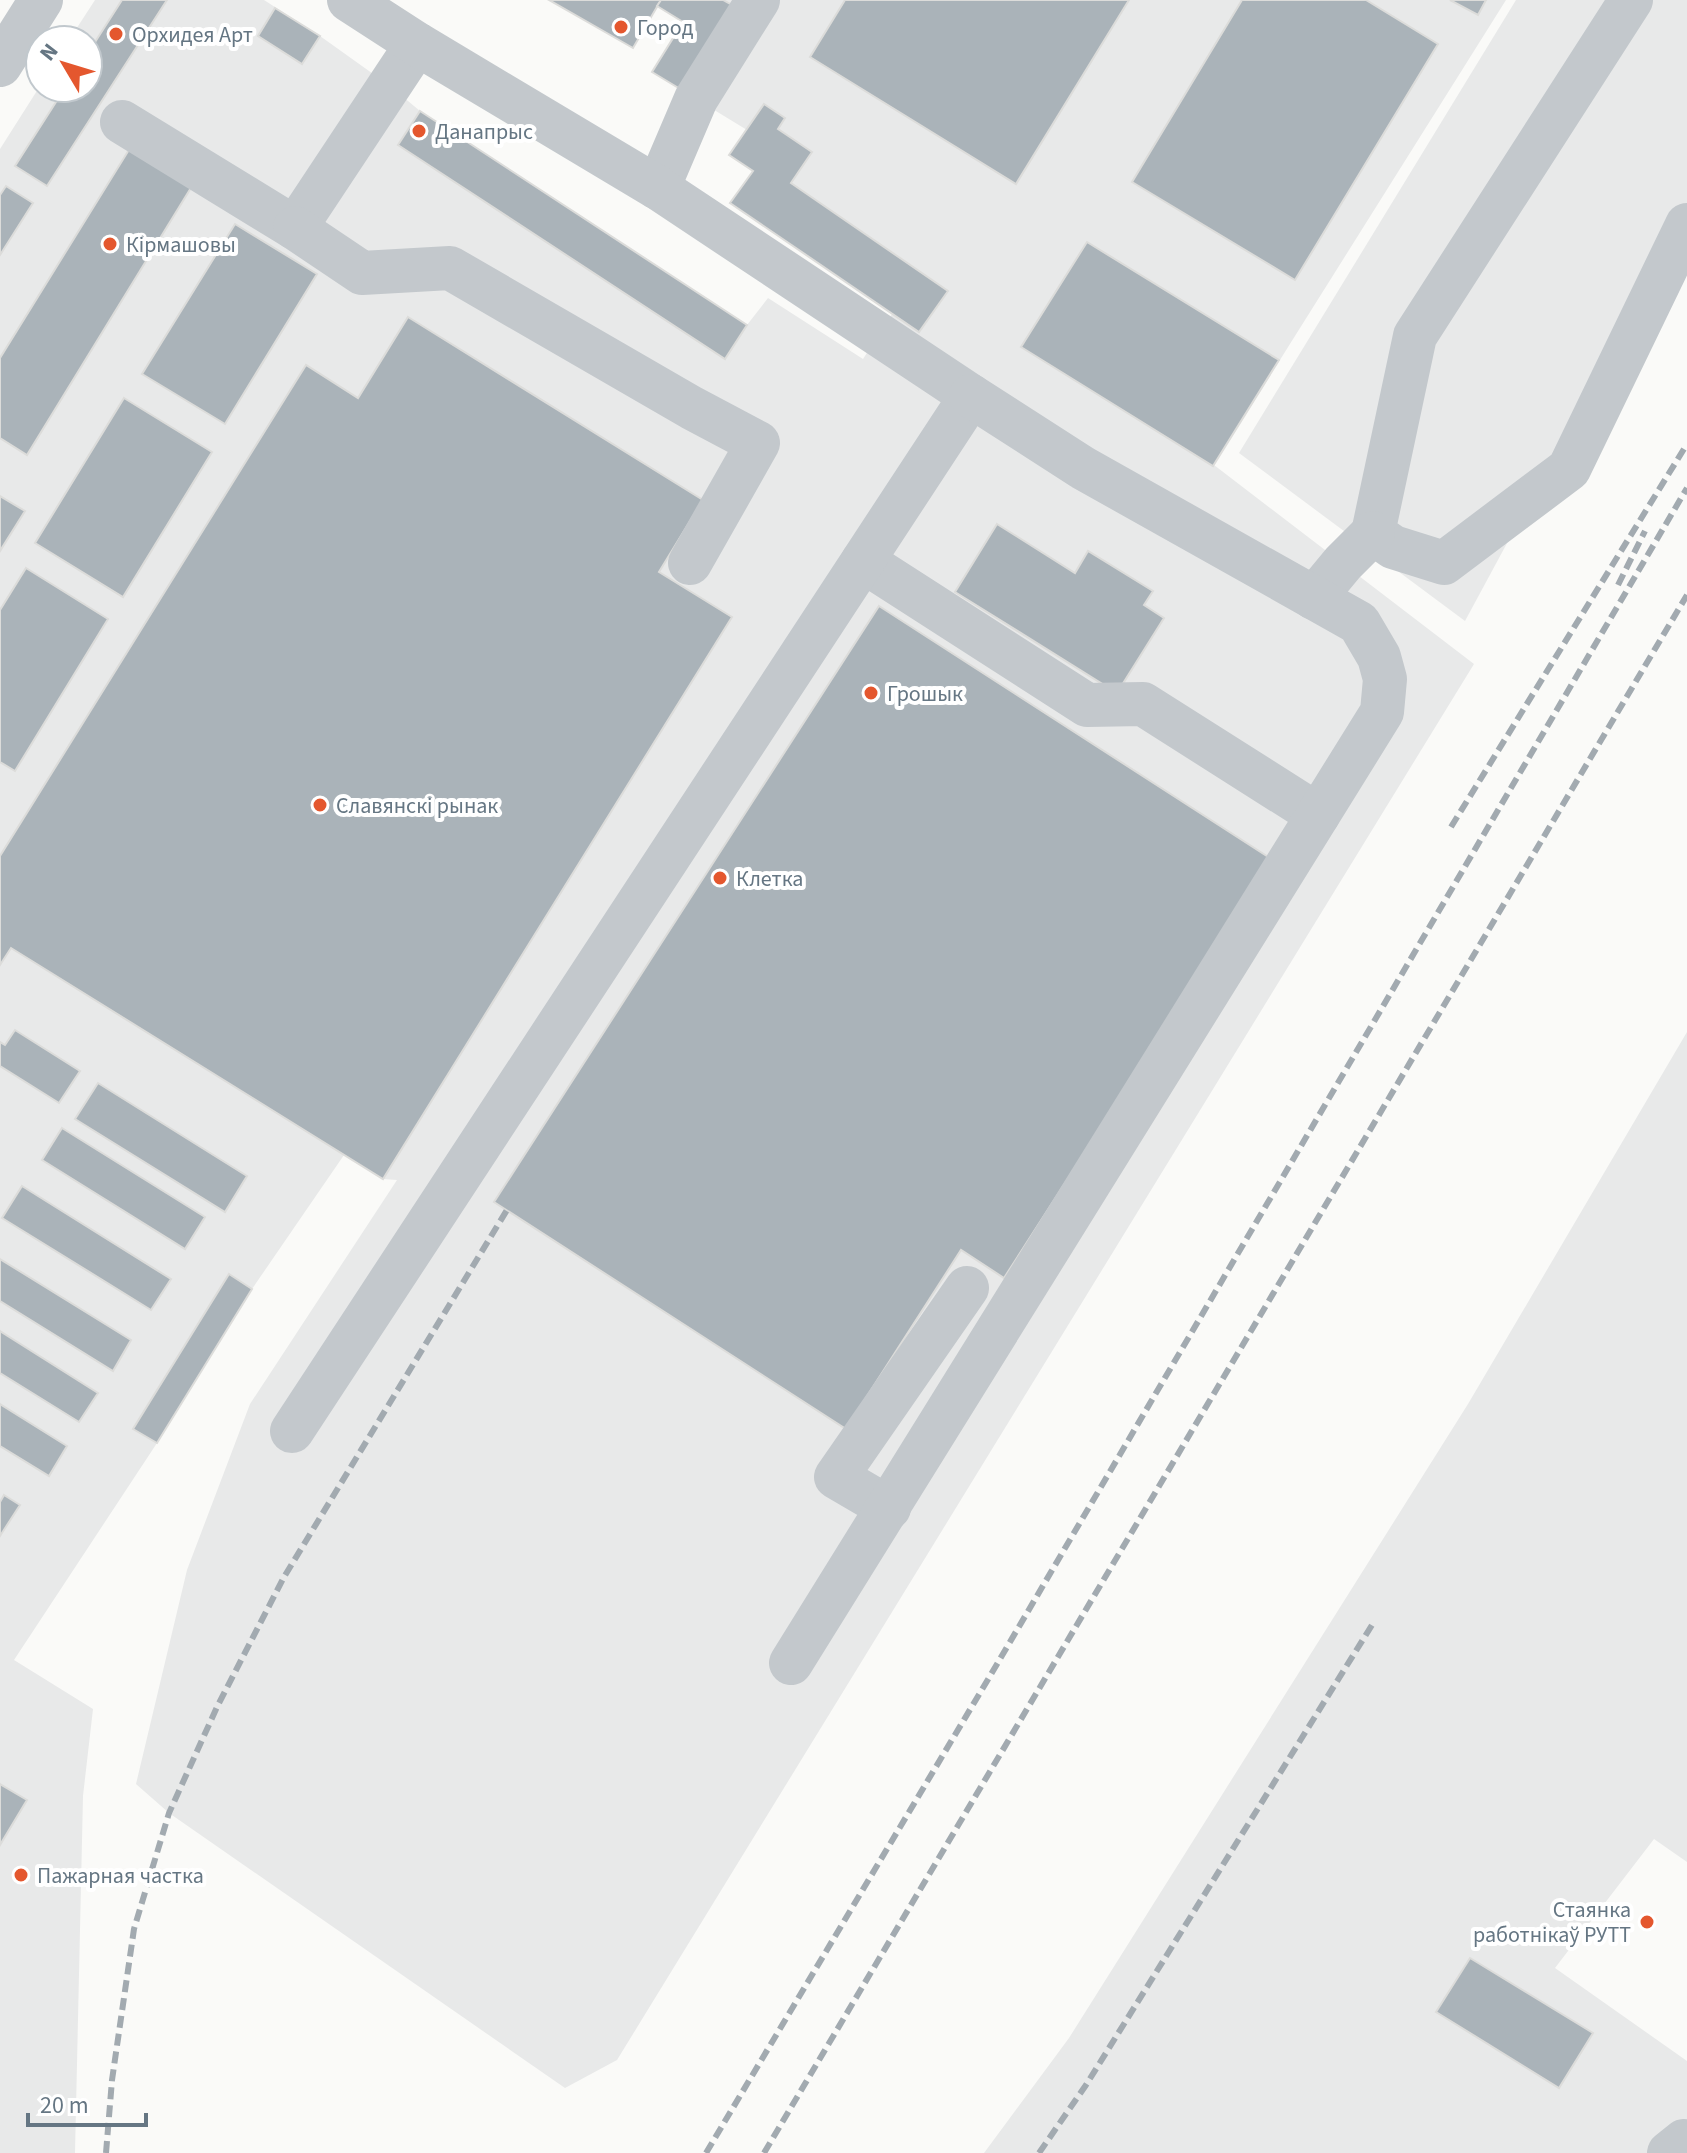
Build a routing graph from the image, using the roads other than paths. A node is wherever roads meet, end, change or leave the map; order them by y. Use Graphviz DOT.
graph roads {
  1 [pos="41,0"];
  2 [pos="349,0"];
  3 [pos="758,0"];
  4 [pos="1631,0"];
  5 [pos="417,44"];
  6 [pos="0,65"];
  7 [pos="122,122"];
  8 [pos="658,188"];
  9 [pos="1687,225"];
  10 [pos="295,228"];
  11 [pos="971,396"];
  12 [pos="1373,533"];
  13 [pos="863,561"];
  14 [pos="690,563"];
  15 [pos="1314,598"];
  16 [pos="1318,815"];
  17 [pos="967,1288"];
  18 [pos="292,1431"];
  19 [pos="889,1508"];
  20 [pos="791,1663"];
  21 [pos="1687,2143"];
  22 [pos="1669,2153"];
  1 -- 6 [label="street"];
  2 -- 5 [label="street"];
  3 -- 8 [label="street"];
  4 -- 12 [label="street"];
  5 -- 8 [label="street"];
  5 -- 10 [label="street"];
  7 -- 10 [label="street"];
  8 -- 11 [label="street"];
  9 -- 12 [label="street"];
  10 -- 14 [label="street"];
  11 -- 13 [label="street"];
  11 -- 15 [label="street"];
  12 -- 15 [label="street"];
  13 -- 16 [label="street"];
  13 -- 18 [label="street"];
  15 -- 16 [label="street"];
  16 -- 19 [label="street"];
  17 -- 19 [label="street"];
  19 -- 20 [label="street"];
  21 -- 22 [label="street"];
}
